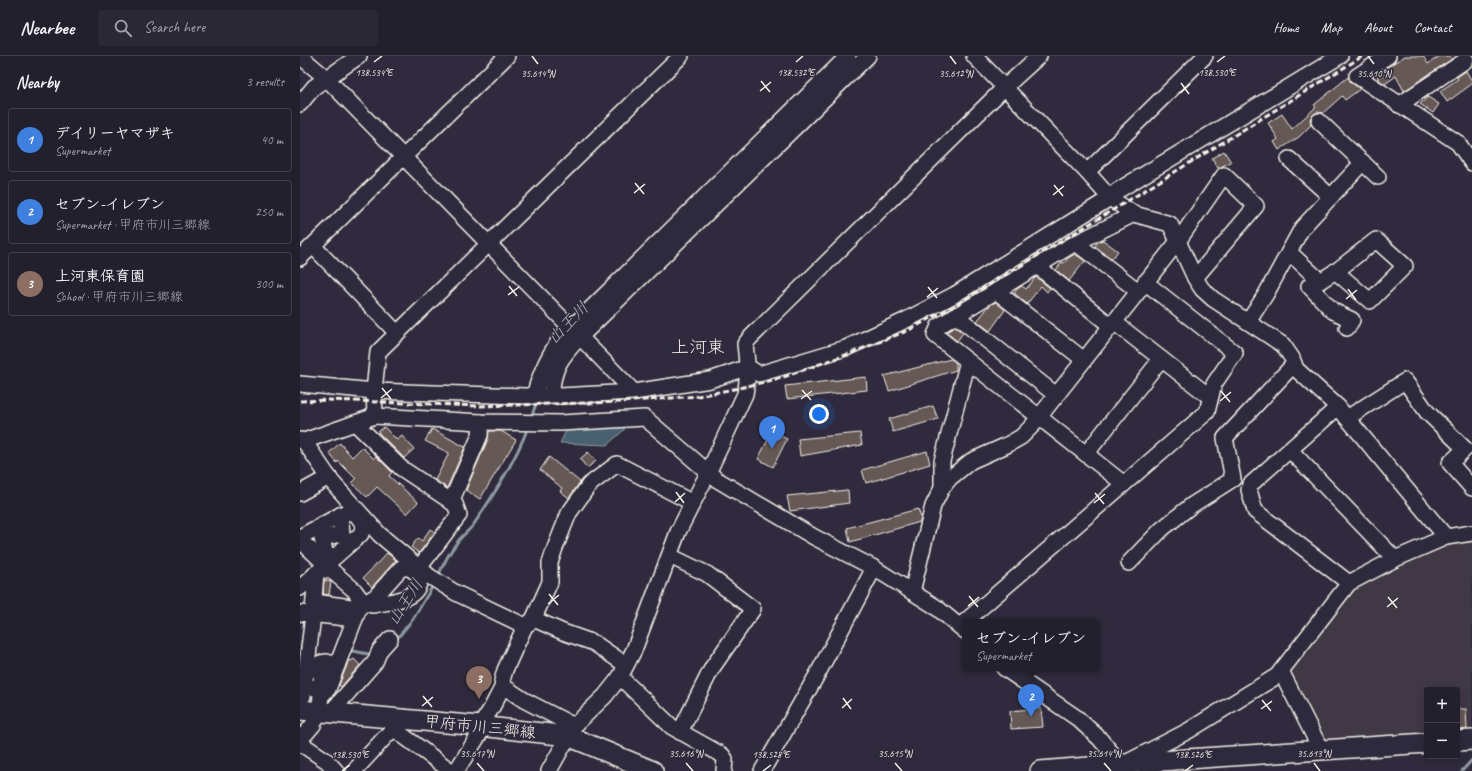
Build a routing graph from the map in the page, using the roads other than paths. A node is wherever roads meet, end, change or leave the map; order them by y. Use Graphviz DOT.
graph roads {
  1 [pos="300,56"];
  2 [pos="359,56"];
  3 [pos="507,56"];
  4 [pos="681,56"];
  5 [pos="848,56"];
  6 [pos="868,56"];
  7 [pos="974,56"];
  8 [pos="1039,56"];
  9 [pos="1205,56"];
  10 [pos="1340,56"];
  11 [pos="1388,56"];
  12 [pos="1466,60"];
  13 [pos="326,78"];
  14 [pos="1004,88"];
  15 [pos="300,104"];
  16 [pos="1399,105"];
  17 [pos="1319,121"];
  18 [pos="403,157"];
  19 [pos="1289,159"];
  20 [pos="1363,162"];
  21 [pos="1472,163"];
  22 [pos="1087,172"];
  23 [pos="1378,177"];
  24 [pos="1331,197"];
  25 [pos="1110,198"];
  26 [pos="1134,214"];
  27 [pos="1179,240"];
  28 [pos="1076,243"];
  29 [pos="489,244"];
  30 [pos="313,246"];
  31 [pos="1289,252"];
  32 [pos="300,258"];
  33 [pos="1037,266"];
  34 [pos="1335,271"];
  35 [pos="1195,278"];
  36 [pos="1320,281"];
  37 [pos="1142,287"];
  38 [pos="996,291"];
  39 [pos="955,315"];
  40 [pos="1248,322"];
  41 [pos="1113,324"];
  42 [pos="1347,328"];
  43 [pos="576,332"];
  44 [pos="397,333"];
  45 [pos="1161,359"];
  46 [pos="1084,360"];
  47 [pos="968,361"];
  48 [pos="1294,364"];
  49 [pos="748,367"];
  50 [pos="300,384"];
  51 [pos="374,391"];
  52 [pos="634,392"];
  53 [pos="1056,395"];
  54 [pos="542,396"];
  55 [pos="1210,397"];
  56 [pos="1343,412"];
  57 [pos="375,416"];
  58 [pos="1039,417"];
  59 [pos="481,422"];
  60 [pos="355,423"];
  61 [pos="302,441"];
  62 [pos="1290,450"];
  63 [pos="1086,454"];
  64 [pos="708,472"];
  65 [pos="329,477"];
  66 [pos="1233,479"];
  67 [pos="1124,484"];
  68 [pos="1250,485"];
  69 [pos="942,488"];
  70 [pos="1472,488"];
  71 [pos="300,493"];
  72 [pos="451,502"];
  73 [pos="693,503"];
  74 [pos="359,514"];
  75 [pos="340,515"];
  76 [pos="1472,533"];
  77 [pos="1446,537"];
  78 [pos="312,556"];
  79 [pos="670,556"];
  80 [pos="1395,559"];
  81 [pos="1129,563"];
  82 [pos="874,568"];
  83 [pos="429,576"];
  84 [pos="1350,583"];
  85 [pos="300,585"];
  86 [pos="912,592"];
  87 [pos="360,608"];
  88 [pos="309,610"];
  89 [pos="972,619"];
  90 [pos="528,623"];
  91 [pos="962,628"];
  92 [pos="390,639"];
  93 [pos="304,653"];
  94 [pos="338,662"];
  95 [pos="623,671"];
  96 [pos="1008,671"];
  97 [pos="1281,671"];
  98 [pos="503,686"];
  99 [pos="301,696"];
  100 [pos="323,707"];
  101 [pos="398,724"];
  102 [pos="482,726"];
  103 [pos="571,731"];
  104 [pos="680,732"];
  105 [pos="1472,740"];
  106 [pos="1460,741"];
  107 [pos="300,742"];
  108 [pos="1424,743"];
  109 [pos="1321,750"];
  110 [pos="764,768"];
  111 [pos="1125,768"];
  112 [pos="336,771"];
  113 [pos="354,771"];
  114 [pos="452,771"];
  115 [pos="456,771"];
  116 [pos="549,771"];
  117 [pos="654,771"];
  118 [pos="724,771"];
  119 [pos="1040,771"];
  1 -- 13 [label="street"];
  2 -- 13 [label="street"];
  3 -- 18 [label="street"];
  4 -- 29 [label="street"];
  5 -- 43 [label="street"];
  6 -- 43 [label="street"];
  7 -- 14 [label="street"];
  8 -- 14 [label="street"];
  9 -- 22 [label="street"];
  10 -- 25 [label="street"];
  11 -- 16 [label="street"];
  12 -- 16 [label="street"];
  13 -- 15 [label="street"];
  13 -- 18 [label="street"];
  14 -- 22 [label="street"];
  14 -- 49 [label="street"];
  16 -- 21 [label="street"];
  17 -- 20 [label="street"];
  18 -- 29 [label="street"];
  18 -- 30 [label="street"];
  19 -- 24 [label="street"];
  20 -- 23 [label="street"];
  20 -- 24 [label="street"];
  22 -- 25 [label="street"];
  24 -- 31 [label="street"];
  25 -- 26 [label="street"];
  25 -- 49 [label="street"];
  26 -- 27 [label="street"];
  26 -- 28 [label="street"];
  27 -- 35 [label="street"];
  27 -- 35 [label="street"];
  27 -- 37 [label="street"];
  28 -- 33 [label="street"];
  28 -- 37 [label="street"];
  29 -- 43 [label="street"];
  29 -- 44 [label="street"];
  30 -- 32 [label="street"];
  30 -- 44 [label="street"];
  31 -- 36 [label="street"];
  31 -- 40 [label="street"];
  33 -- 38 [label="street"];
  33 -- 41 [label="street"];
  34 -- 36 [label="street"];
  35 -- 40 [label="street"];
  36 -- 42 [label="street"];
  37 -- 41 [label="street"];
  37 -- 55 [label="street"];
  38 -- 39 [label="street"];
  38 -- 46 [label="street"];
  39 -- 47 [label="street"];
  39 -- 53 [label="street"];
  40 -- 48 [label="street"];
  41 -- 45 [label="street"];
  41 -- 46 [label="street"];
  43 -- 52 [label="street"];
  43 -- 54 [label="street"];
  44 -- 51 [label="street"];
  45 -- 55 [label="street"];
  45 -- 63 [label="street"];
  46 -- 53 [label="street"];
  47 -- 58 [label="street"];
  47 -- 69 [label="street"];
  48 -- 56 [label="street"];
  48 -- 66 [label="street"];
  49 -- 52 [label="street"];
  49 -- 64 [label="street"];
  50 -- 51 [label="street"];
  51 -- 54 [label="street"];
  51 -- 57 [label="street"];
  52 -- 54 [label="street"];
  53 -- 58 [label="street"];
  55 -- 67 [label="street"];
  56 -- 62 [label="street"];
  56 -- 70 [label="street"];
  56 -- 77 [label="street"];
  57 -- 59 [label="street"];
  57 -- 60 [label="street"];
  58 -- 63 [label="street"];
  58 -- 69 [label="street"];
  59 -- 64 [label="street"];
  59 -- 72 [label="street"];
  60 -- 61 [label="street"];
  60 -- 72 [label="street"];
  61 -- 65 [label="street"];
  62 -- 68 [label="street"];
  62 -- 80 [label="street"];
  63 -- 67 [label="street"];
  64 -- 73 [label="street"];
  64 -- 82 [label="street"];
  65 -- 71 [label="street"];
  65 -- 74 [label="street"];
  66 -- 68 [label="street"];
  66 -- 81 [label="street"];
  67 -- 89 [label="street"];
  68 -- 84 [label="street"];
  69 -- 86 [label="street"];
  72 -- 83 [label="street"];
  73 -- 79 [label="street"];
  73 -- 90 [label="street"];
  74 -- 75 [label="street"];
  74 -- 78 [label="street"];
  74 -- 83 [label="street"];
  75 -- 78 [label="street"];
  75 -- 78 [label="street"];
  76 -- 77 [label="street"];
  77 -- 80 [label="street"];
  78 -- 85 [label="street"];
  78 -- 87 [label="street"];
  78 -- 88 [label="street"];
  79 -- 95 [label="street"];
  79 -- 104 [label="street"];
  80 -- 84 [label="street"];
  82 -- 86 [label="street"];
  82 -- 110 [label="street"];
  83 -- 90 [label="street"];
  84 -- 97 [label="street"];
  86 -- 91 [label="street"];
  87 -- 88 [label="street"];
  87 -- 94 [label="street"];
  88 -- 93 [label="street"];
  90 -- 95 [label="street"];
  90 -- 98 [label="street"];
  92 -- 100 [label="street"];
  93 -- 94 [label="street"];
  93 -- 99 [label="street"];
  94 -- 99 [label="street"];
  94 -- 100 [label="street"];
  95 -- 103 [label="street"];
  95 -- 104 [label="street"];
  96 -- 111 [label="street"];
  97 -- 109 [label="street"];
  97 -- 111 [label="street"];
  98 -- 102 [label="street"];
  98 -- 103 [label="street"];
  99 -- 100 [label="main road, 甲府市川三郷線"];
  100 -- 101 [label="main road, 甲府市川三郷線"];
  100 -- 107 [label="street"];
  101 -- 102 [label="main road, 甲府市川三郷線"];
  101 -- 113 [label="street"];
  101 -- 114 [label="street"];
  102 -- 103 [label="main road, 甲府市川三郷線"];
  102 -- 115 [label="street"];
  103 -- 116 [label="street"];
  103 -- 117 [label="main road, 甲府市川三郷線"];
  104 -- 118 [label="street"];
  105 -- 106 [label="main road"];
  107 -- 112 [label="street"];
  108 -- 109 [label="main road"];
  109 -- 111 [label="main road"];
  111 -- 119 [label="main road"];
}
